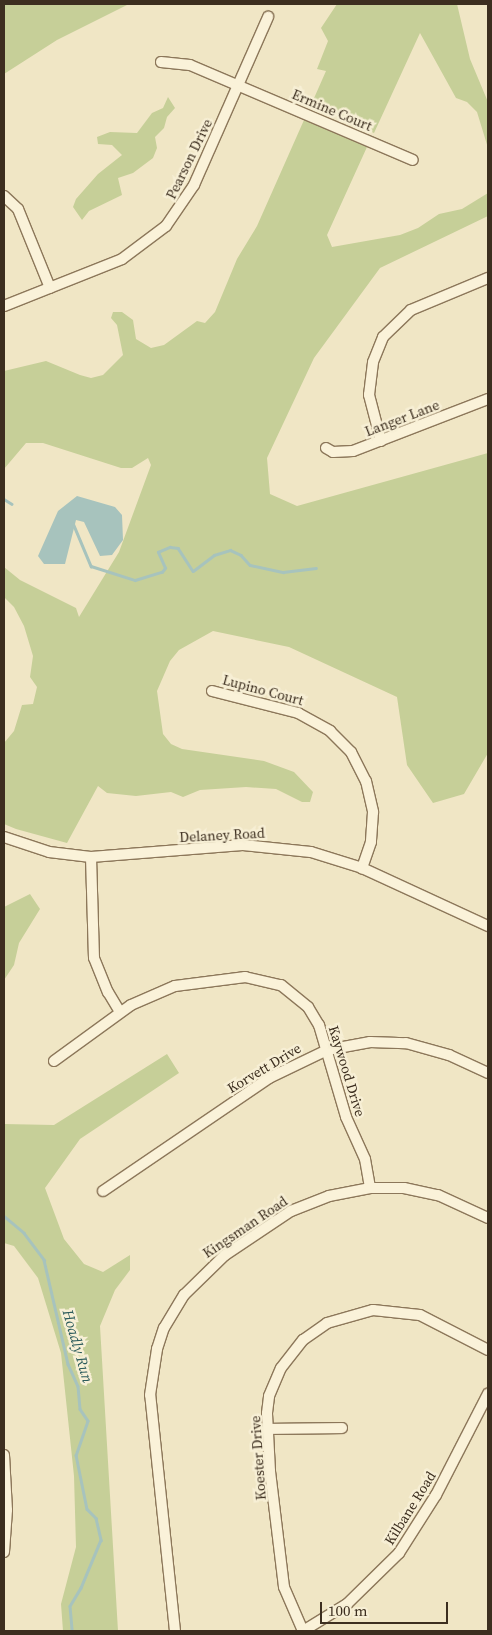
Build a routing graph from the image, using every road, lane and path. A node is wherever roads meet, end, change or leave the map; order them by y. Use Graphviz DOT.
graph roads {
  1 [pos="268,17"];
  2 [pos="161,62"];
  3 [pos="239,85"];
  4 [pos="413,160"];
  5 [pos="4,196"];
  6 [pos="488,278"];
  7 [pos="50,288"];
  8 [pos="4,306"];
  9 [pos="488,399"];
  10 [pos="381,441"];
  11 [pos="326,448"];
  12 [pos="212,691"];
  13 [pos="4,837"];
  14 [pos="91,857"];
  15 [pos="362,868"];
  16 [pos="488,926"];
  17 [pos="120,1012"];
  18 [pos="327,1050"];
  19 [pos="54,1061"];
  20 [pos="488,1073"];
  21 [pos="370,1188"];
  22 [pos="103,1191"];
  23 [pos="488,1218"];
  24 [pos="488,1350"];
  25 [pos="488,1394"];
  26 [pos="342,1428"];
  27 [pos="267,1429"];
  28 [pos="4,1455"];
  29 [pos="4,1552"];
  30 [pos="175,1631"];
  31 [pos="303,1631"];
  1 -- 3 [label="street, Pearson Drive"];
  2 -- 3 [label="street, Ermine Court"];
  3 -- 4 [label="street, Ermine Court"];
  3 -- 7 [label="street, Pearson Drive"];
  5 -- 7 [label="street"];
  6 -- 10 [label="street"];
  7 -- 8 [label="street, Pearson Drive"];
  9 -- 10 [label="street, Langer Lane"];
  10 -- 11 [label="street, Langer Lane"];
  12 -- 15 [label="street, Lupino Court"];
  13 -- 14 [label="street, Delaney Road"];
  14 -- 15 [label="street, Delaney Road"];
  14 -- 17 [label="street"];
  15 -- 16 [label="street, Delaney Road"];
  17 -- 18 [label="street, Kaywood Drive"];
  17 -- 19 [label="street, Kaywood Drive"];
  18 -- 20 [label="street, Korvett Drive"];
  18 -- 21 [label="street, Kaywood Drive"];
  18 -- 22 [label="street, Korvett Drive"];
  21 -- 23 [label="street, Kingsman Road"];
  21 -- 30 [label="street, Kingsman Road"];
  24 -- 27 [label="street, Koester Drive"];
  25 -- 31 [label="street, Kilbane Road"];
  26 -- 27 [label="street"];
  27 -- 31 [label="street, Koester Drive"];
  28 -- 29 [label="street"];
}
